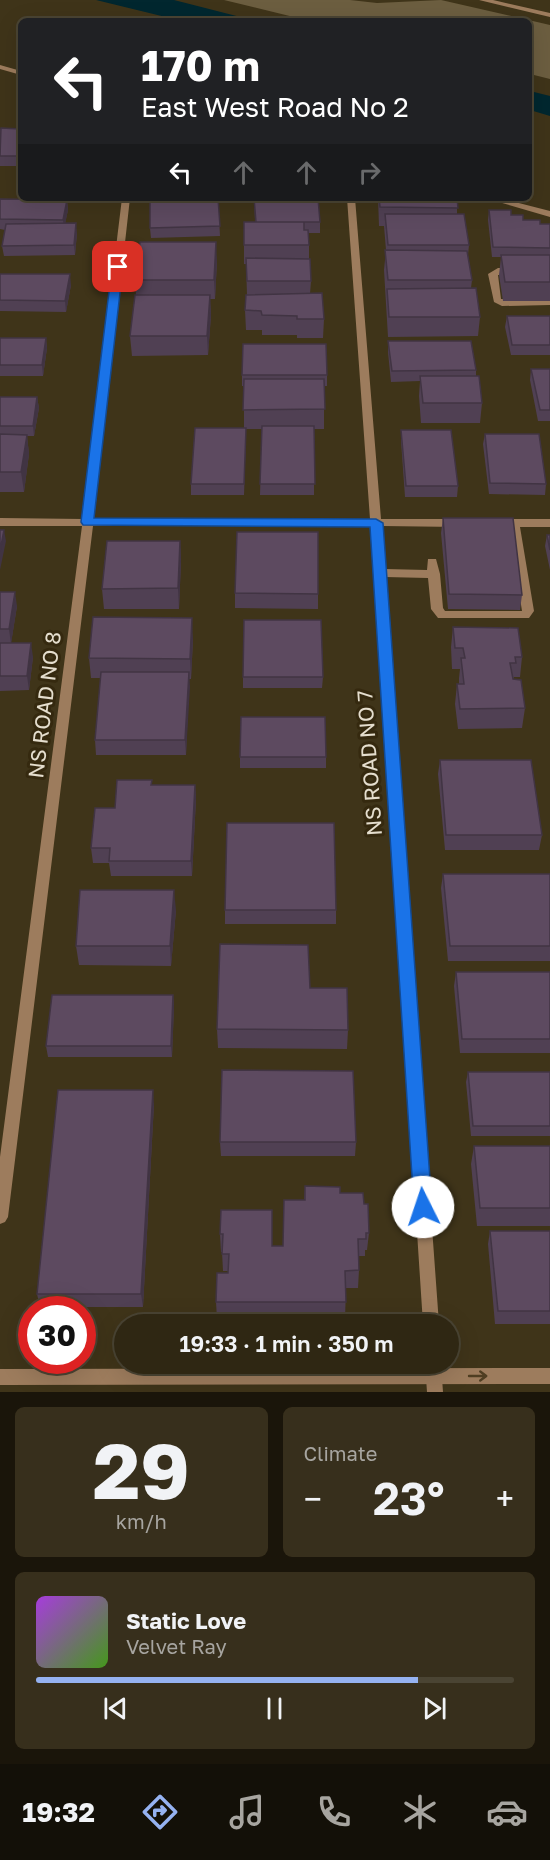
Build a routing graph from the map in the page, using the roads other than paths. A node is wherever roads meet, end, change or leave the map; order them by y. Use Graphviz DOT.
graph roads {
  1 [pos="483,0"];
  2 [pos="550,15"];
  3 [pos="0,68"];
  4 [pos="18,72"];
  5 [pos="126,201"];
  6 [pos="351,201"];
  7 [pos="500,201"];
  8 [pos="550,214"];
  9 [pos="529,271"];
  10 [pos="550,302"];
  11 [pos="0,522"];
  12 [pos="88,522"];
  13 [pos="376,523"];
  14 [pos="514,523"];
  15 [pos="550,523"];
  16 [pos="380,573"];
  17 [pos="0,1217"];
  18 [pos="430,1314"];
  19 [pos="550,1376"];
  20 [pos="0,1377"];
  21 [pos="434,1377"];
  1 -- 2 [label="street"];
  3 -- 4 [label="street"];
  5 -- 12 [label="street, NS ROAD NO 8"];
  6 -- 13 [label="street, NS ROAD NO 7"];
  7 -- 8 [label="street"];
  9 -- 10 [label="street"];
  11 -- 12 [label="street"];
  12 -- 13 [label="street"];
  12 -- 17 [label="street, NS ROAD NO 8"];
  13 -- 14 [label="street"];
  13 -- 16 [label="street, NS ROAD NO 7"];
  14 -- 15 [label="street"];
  14 -- 16 [label="street"];
  16 -- 18 [label="street, NS ROAD NO 7"];
  21 -- 19 [label="street, one-way"];
  20 -- 21 [label="street"];
}
